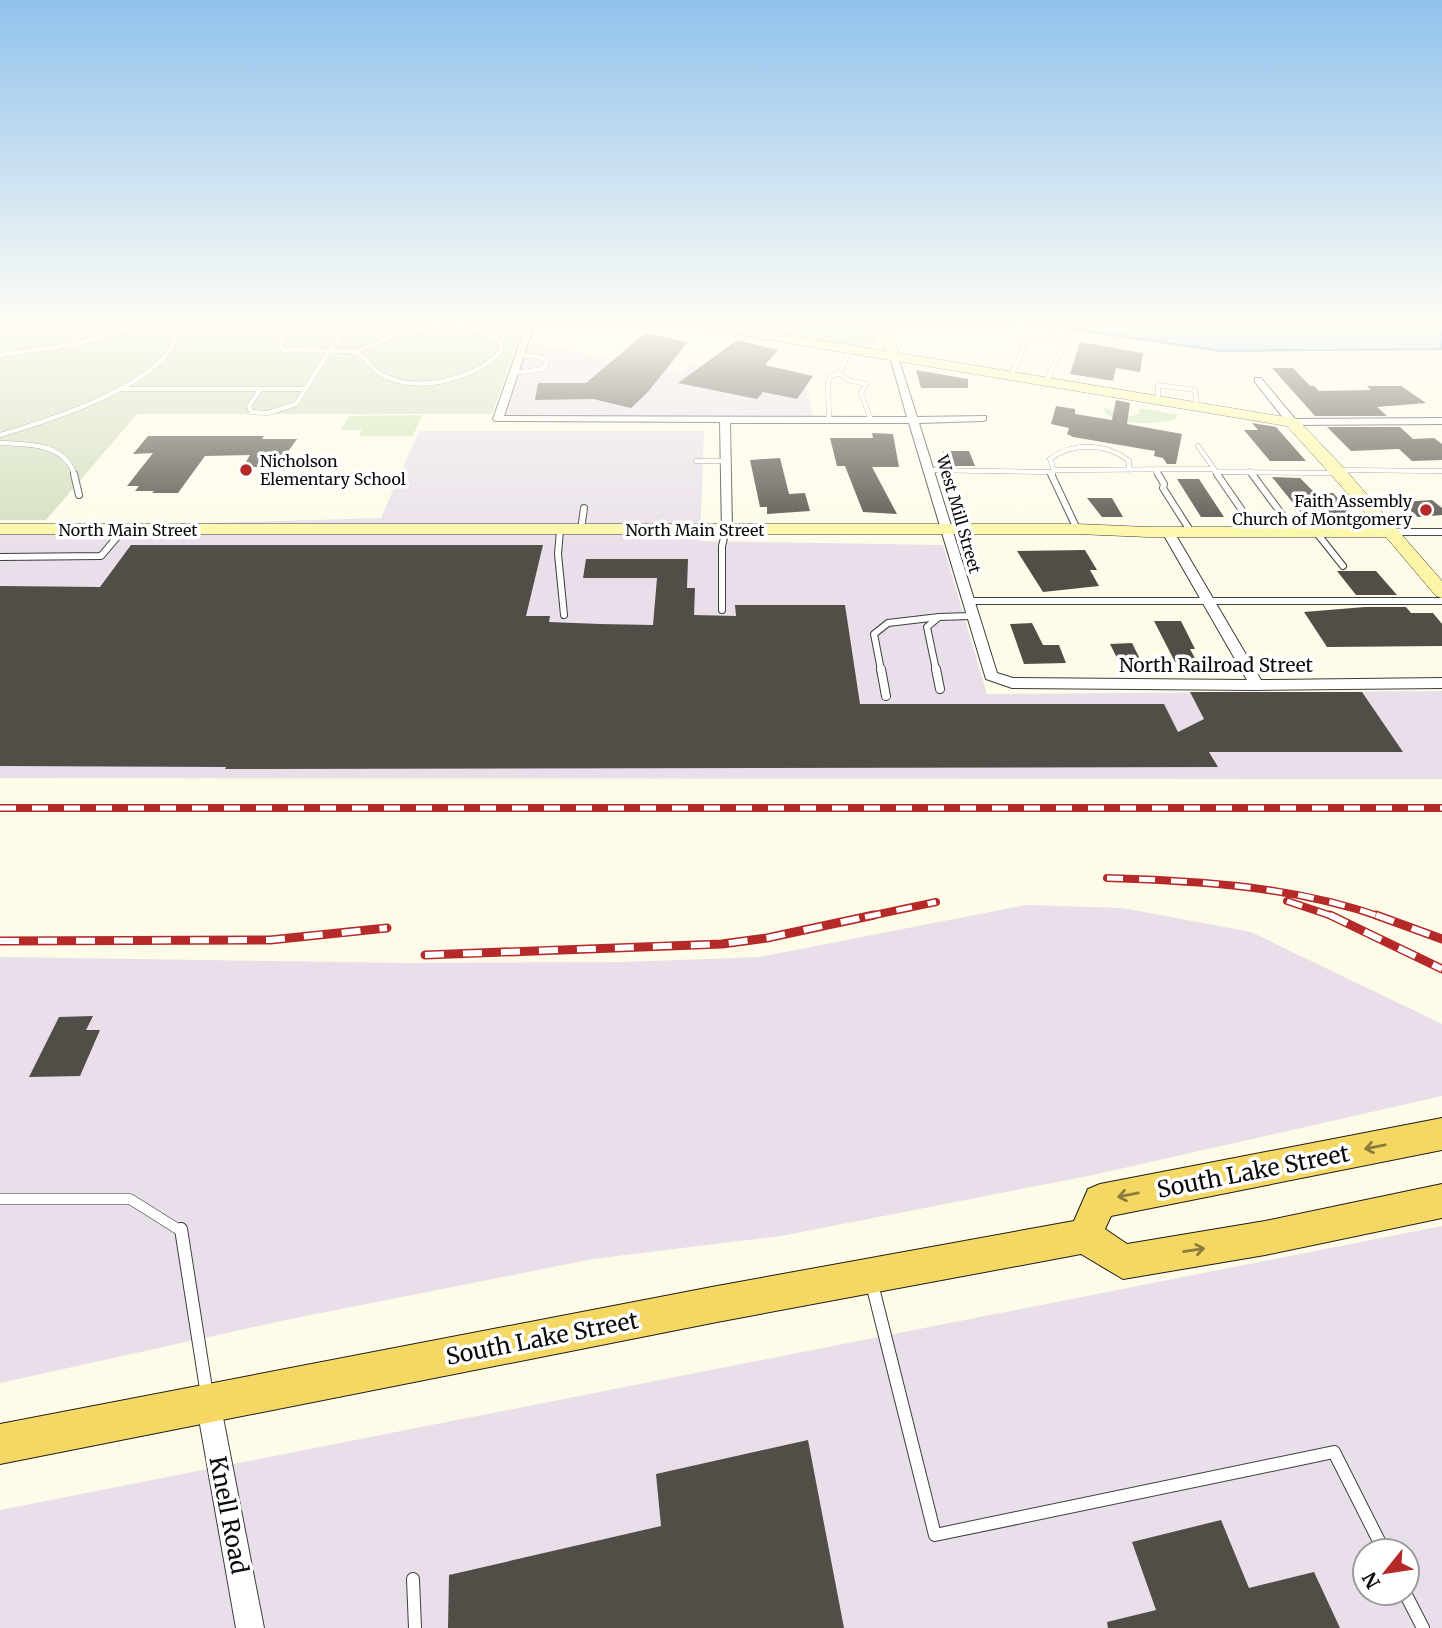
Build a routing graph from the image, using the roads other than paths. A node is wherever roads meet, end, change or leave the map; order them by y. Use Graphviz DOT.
graph roads {
  1 [pos="99,398"];
  2 [pos="255,398"];
  3 [pos="299,398"];
  4 [pos="505,398"];
  5 [pos="828,398"];
  6 [pos="863,398"];
  7 [pos="907,398"];
  8 [pos="1140,398"];
  9 [pos="1273,398"];
  10 [pos="983,418"];
  11 [pos="724,419"];
  12 [pos="829,420"];
  13 [pos="871,420"];
  14 [pos="914,420"];
  15 [pos="1442,421"];
  16 [pos="1292,422"];
  17 [pos="0,435"];
  18 [pos="0,443"];
  19 [pos="1198,446"];
  20 [pos="696,461"];
  21 [pos="725,461"];
  22 [pos="928,470"];
  23 [pos="1129,470"];
  24 [pos="1155,470"];
  25 [pos="1214,470"];
  26 [pos="1053,471"];
  27 [pos="1250,471"];
  28 [pos="1442,471"];
  29 [pos="1339,472"];
  30 [pos="79,495"];
  31 [pos="584,508"];
  32 [pos="946,529"];
  33 [pos="1077,529"];
  34 [pos="0,530"];
  35 [pos="124,530"];
  36 [pos="560,530"];
  37 [pos="581,530"];
  38 [pos="726,530"];
  39 [pos="1295,531"];
  40 [pos="1168,532"];
  41 [pos="1191,532"];
  42 [pos="1256,532"];
  43 [pos="1316,532"];
  44 [pos="1390,532"];
  45 [pos="1442,532"];
  46 [pos="0,557"];
  47 [pos="1343,566"];
  48 [pos="1442,592"];
  49 [pos="1209,600"];
  50 [pos="966,601"];
  51 [pos="1442,601"];
  52 [pos="722,610"];
  53 [pos="564,615"];
  54 [pos="970,615"];
  55 [pos="939,617"];
  56 [pos="991,676"];
  57 [pos="1442,683"];
  58 [pos="1257,685"];
  59 [pos="940,690"];
  60 [pos="886,696"];
  61 [pos="1442,1134"];
  62 [pos="0,1199"];
  63 [pos="1442,1201"];
  64 [pos="1085,1236"];
  65 [pos="870,1275"];
  66 [pos="208,1402"];
  67 [pos="0,1444"];
  68 [pos="1377,1537"];
  69 [pos="414,1579"];
  70 [pos="1412,1607"];
  71 [pos="250,1628"];
  72 [pos="415,1628"];
  73 [pos="1423,1628"];
  1 -- 17 [label="lane"];
  2 -- 3 [label="lane"];
  4 -- 11 [label="street"];
  5 -- 12 [label="lane"];
  6 -- 13 [label="lane"];
  7 -- 14 [label="street, West Mill Street"];
  8 -- 16 [label="street"];
  9 -- 16 [label="street"];
  10 -- 14 [label="street"];
  11 -- 12 [label="street"];
  11 -- 21 [label="street"];
  12 -- 13 [label="street"];
  13 -- 14 [label="street"];
  14 -- 22 [label="street, West Mill Street"];
  15 -- 16 [label="street"];
  16 -- 29 [label="street"];
  18 -- 30 [label="lane"];
  19 -- 25 [label="lane"];
  20 -- 21 [label="lane"];
  21 -- 38 [label="street"];
  22 -- 26 [label="lane"];
  22 -- 32 [label="street, West Mill Street"];
  23 -- 24 [label="lane"];
  23 -- 26 [label="lane"];
  23 -- 26 [label="lane"];
  24 -- 25 [label="lane"];
  24 -- 41 [label="lane"];
  25 -- 27 [label="lane"];
  25 -- 42 [label="lane"];
  26 -- 33 [label="lane"];
  27 -- 29 [label="lane"];
  27 -- 39 [label="lane"];
  28 -- 29 [label="lane"];
  29 -- 44 [label="street"];
  31 -- 37 [label="lane"];
  32 -- 33 [label="street, North Main Street"];
  32 -- 38 [label="street, North Main Street"];
  32 -- 50 [label="street, West Mill Street"];
  33 -- 40 [label="street, North Main Street"];
  34 -- 35 [label="street, North Main Street"];
  35 -- 36 [label="street, North Main Street"];
  35 -- 46 [label="lane"];
  36 -- 37 [label="street, North Main Street"];
  36 -- 53 [label="lane"];
  37 -- 38 [label="street, North Main Street"];
  38 -- 52 [label="lane"];
  39 -- 42 [label="street, North Main Street"];
  39 -- 43 [label="street, North Main Street"];
  40 -- 41 [label="street, North Main Street"];
  40 -- 49 [label="street"];
  41 -- 42 [label="street, North Main Street"];
  43 -- 44 [label="street, North Main Street"];
  43 -- 47 [label="lane"];
  44 -- 45 [label="street"];
  44 -- 48 [label="street"];
  49 -- 50 [label="lane"];
  49 -- 51 [label="lane"];
  49 -- 58 [label="street"];
  50 -- 54 [label="street, West Mill Street"];
  54 -- 55 [label="lane"];
  54 -- 56 [label="street, West Mill Street"];
  55 -- 59 [label="lane"];
  55 -- 60 [label="lane"];
  56 -- 58 [label="street, North Railroad Street"];
  57 -- 58 [label="street, North Railroad Street"];
  61 -- 64 [label="main road, South Lake Street, one-way"];
  62 -- 66 [label="lane"];
  64 -- 63 [label="main road, one-way"];
  64 -- 65 [label="main road, South Lake Street"];
  65 -- 66 [label="main road, South Lake Street"];
  65 -- 68 [label="lane"];
  66 -- 67 [label="main road, South Lake Street"];
  66 -- 71 [label="street, Knell Road"];
  69 -- 72 [label="lane"];
  70 -- 73 [label="lane"];
}
